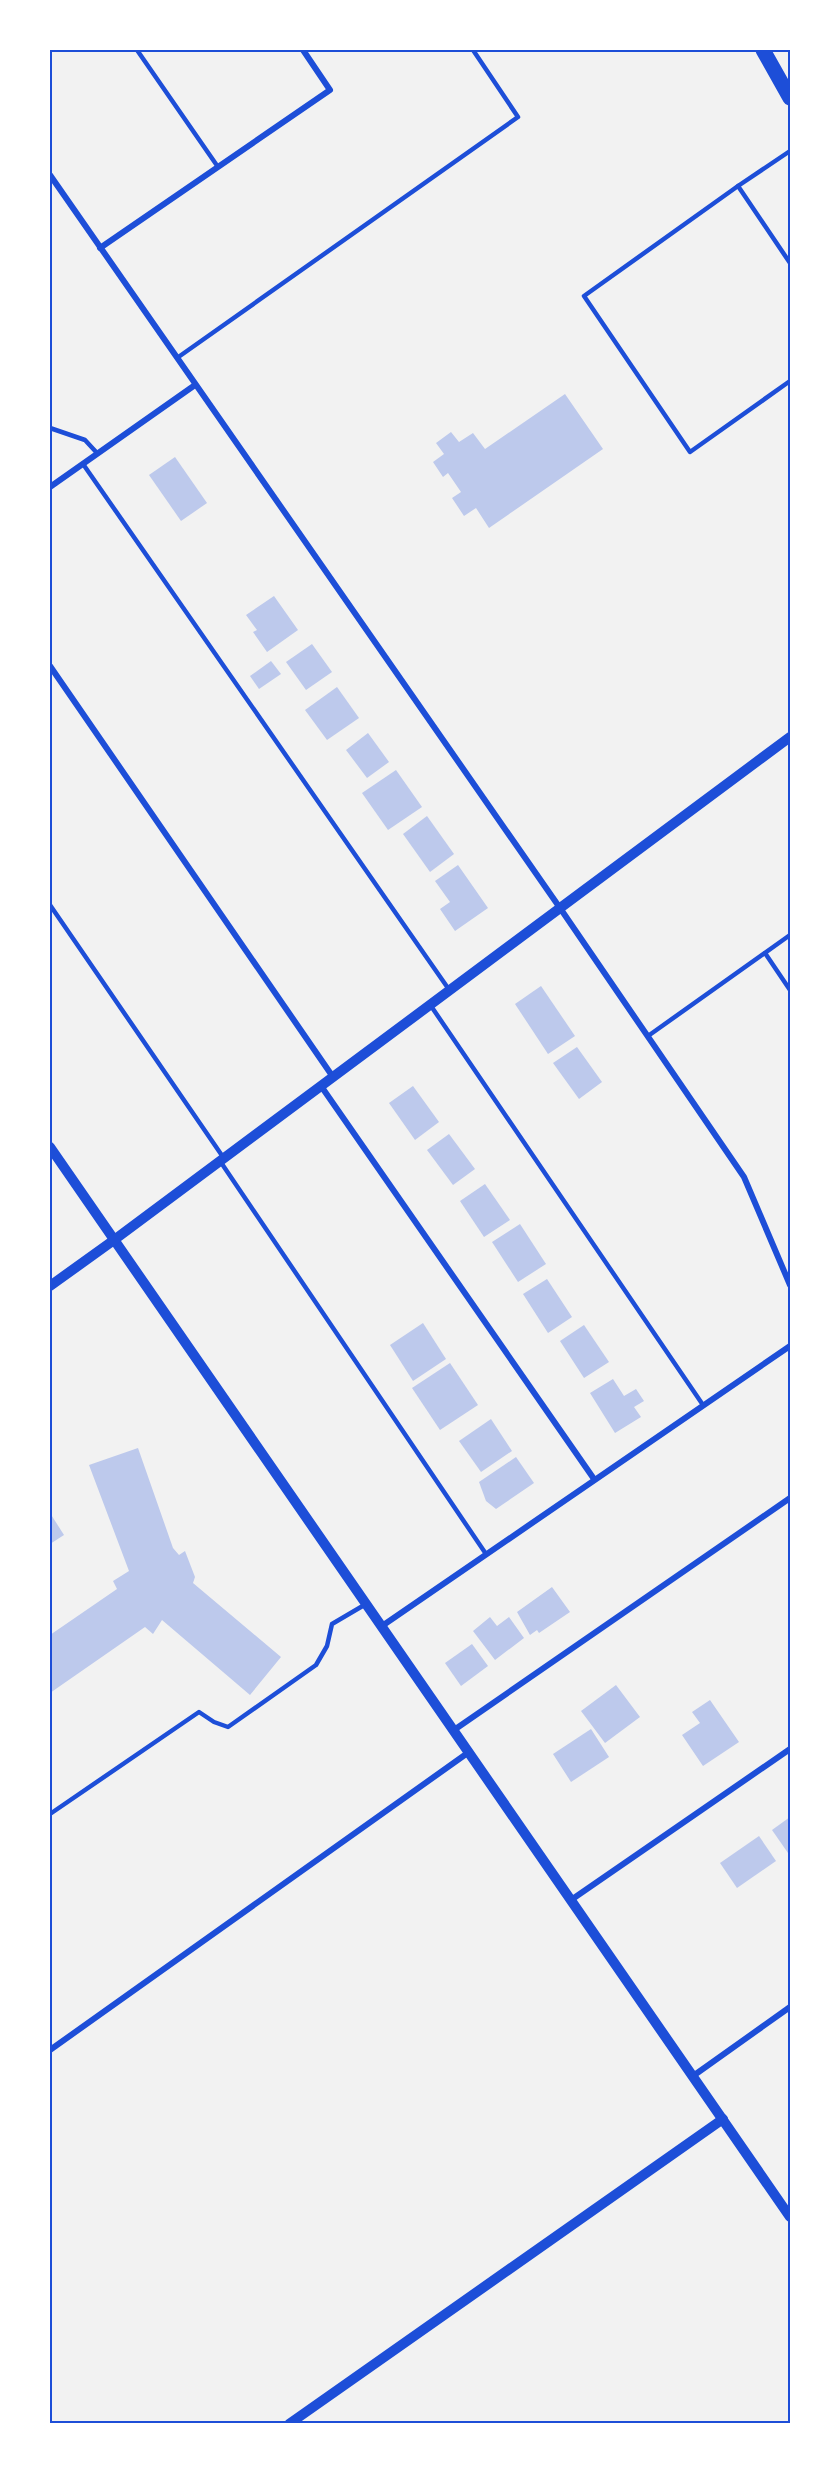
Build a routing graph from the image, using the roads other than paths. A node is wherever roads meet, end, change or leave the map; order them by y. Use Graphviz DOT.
graph roads {
  1 [pos="137,50"];
  2 [pos="303,50"];
  3 [pos="473,50"];
  4 [pos="763,50"];
  5 [pos="790,98"];
  6 [pos="790,151"];
  7 [pos="218,167"];
  8 [pos="50,175"];
  9 [pos="738,186"];
  10 [pos="100,248"];
  11 [pos="790,263"];
  12 [pos="177,358"];
  13 [pos="790,381"];
  14 [pos="195,385"];
  15 [pos="50,429"];
  16 [pos="97,453"];
  17 [pos="83,464"];
  18 [pos="50,487"];
  19 [pos="50,666"];
  20 [pos="790,737"];
  21 [pos="50,904"];
  22 [pos="561,908"];
  23 [pos="790,934"];
  24 [pos="765,953"];
  25 [pos="450,990"];
  26 [pos="790,990"];
  27 [pos="430,1005"];
  28 [pos="648,1036"];
  29 [pos="333,1077"];
  30 [pos="321,1086"];
  31 [pos="50,1147"];
  32 [pos="222,1160"];
  33 [pos="114,1240"];
  34 [pos="790,1285"];
  35 [pos="50,1286"];
  36 [pos="790,1346"];
  37 [pos="703,1405"];
  38 [pos="594,1479"];
  39 [pos="790,1498"];
  40 [pos="486,1554"];
  41 [pos="366,1604"];
  42 [pos="382,1626"];
  43 [pos="454,1730"];
  44 [pos="790,1749"];
  45 [pos="469,1752"];
  46 [pos="50,1814"];
  47 [pos="571,1900"];
  48 [pos="790,2007"];
  49 [pos="50,2050"];
  50 [pos="693,2076"];
  51 [pos="723,2119"];
  52 [pos="790,2217"];
  53 [pos="289,2424"];
  1 -- 7 [label="lane"];
  2 -- 7 [label="street"];
  3 -- 12 [label="lane"];
  4 -- 5 [label="main road"];
  6 -- 9 [label="lane"];
  7 -- 10 [label="street"];
  8 -- 10 [label="street"];
  9 -- 11 [label="lane"];
  9 -- 13 [label="lane"];
  10 -- 12 [label="street"];
  12 -- 14 [label="street"];
  14 -- 16 [label="street"];
  14 -- 22 [label="street"];
  15 -- 16 [label="lane"];
  16 -- 17 [label="street"];
  17 -- 18 [label="street"];
  17 -- 25 [label="lane"];
  19 -- 29 [label="street"];
  20 -- 22 [label="street"];
  21 -- 32 [label="lane"];
  22 -- 25 [label="street"];
  22 -- 28 [label="street"];
  23 -- 24 [label="lane"];
  24 -- 26 [label="lane"];
  24 -- 28 [label="lane"];
  25 -- 27 [label="street"];
  27 -- 29 [label="street"];
  27 -- 37 [label="lane"];
  28 -- 34 [label="street"];
  29 -- 30 [label="street"];
  30 -- 32 [label="street"];
  30 -- 38 [label="street"];
  31 -- 33 [label="street"];
  32 -- 33 [label="street"];
  32 -- 40 [label="lane"];
  33 -- 35 [label="street"];
  33 -- 41 [label="street"];
  36 -- 37 [label="street"];
  37 -- 38 [label="street"];
  38 -- 40 [label="street"];
  39 -- 43 [label="street"];
  40 -- 42 [label="street"];
  41 -- 42 [label="street"];
  41 -- 46 [label="lane"];
  42 -- 43 [label="street"];
  43 -- 45 [label="street"];
  44 -- 47 [label="street"];
  45 -- 47 [label="street"];
  45 -- 49 [label="street"];
  47 -- 50 [label="street"];
  48 -- 50 [label="street"];
  50 -- 51 [label="street"];
  51 -- 52 [label="street"];
  51 -- 53 [label="street"];
}
